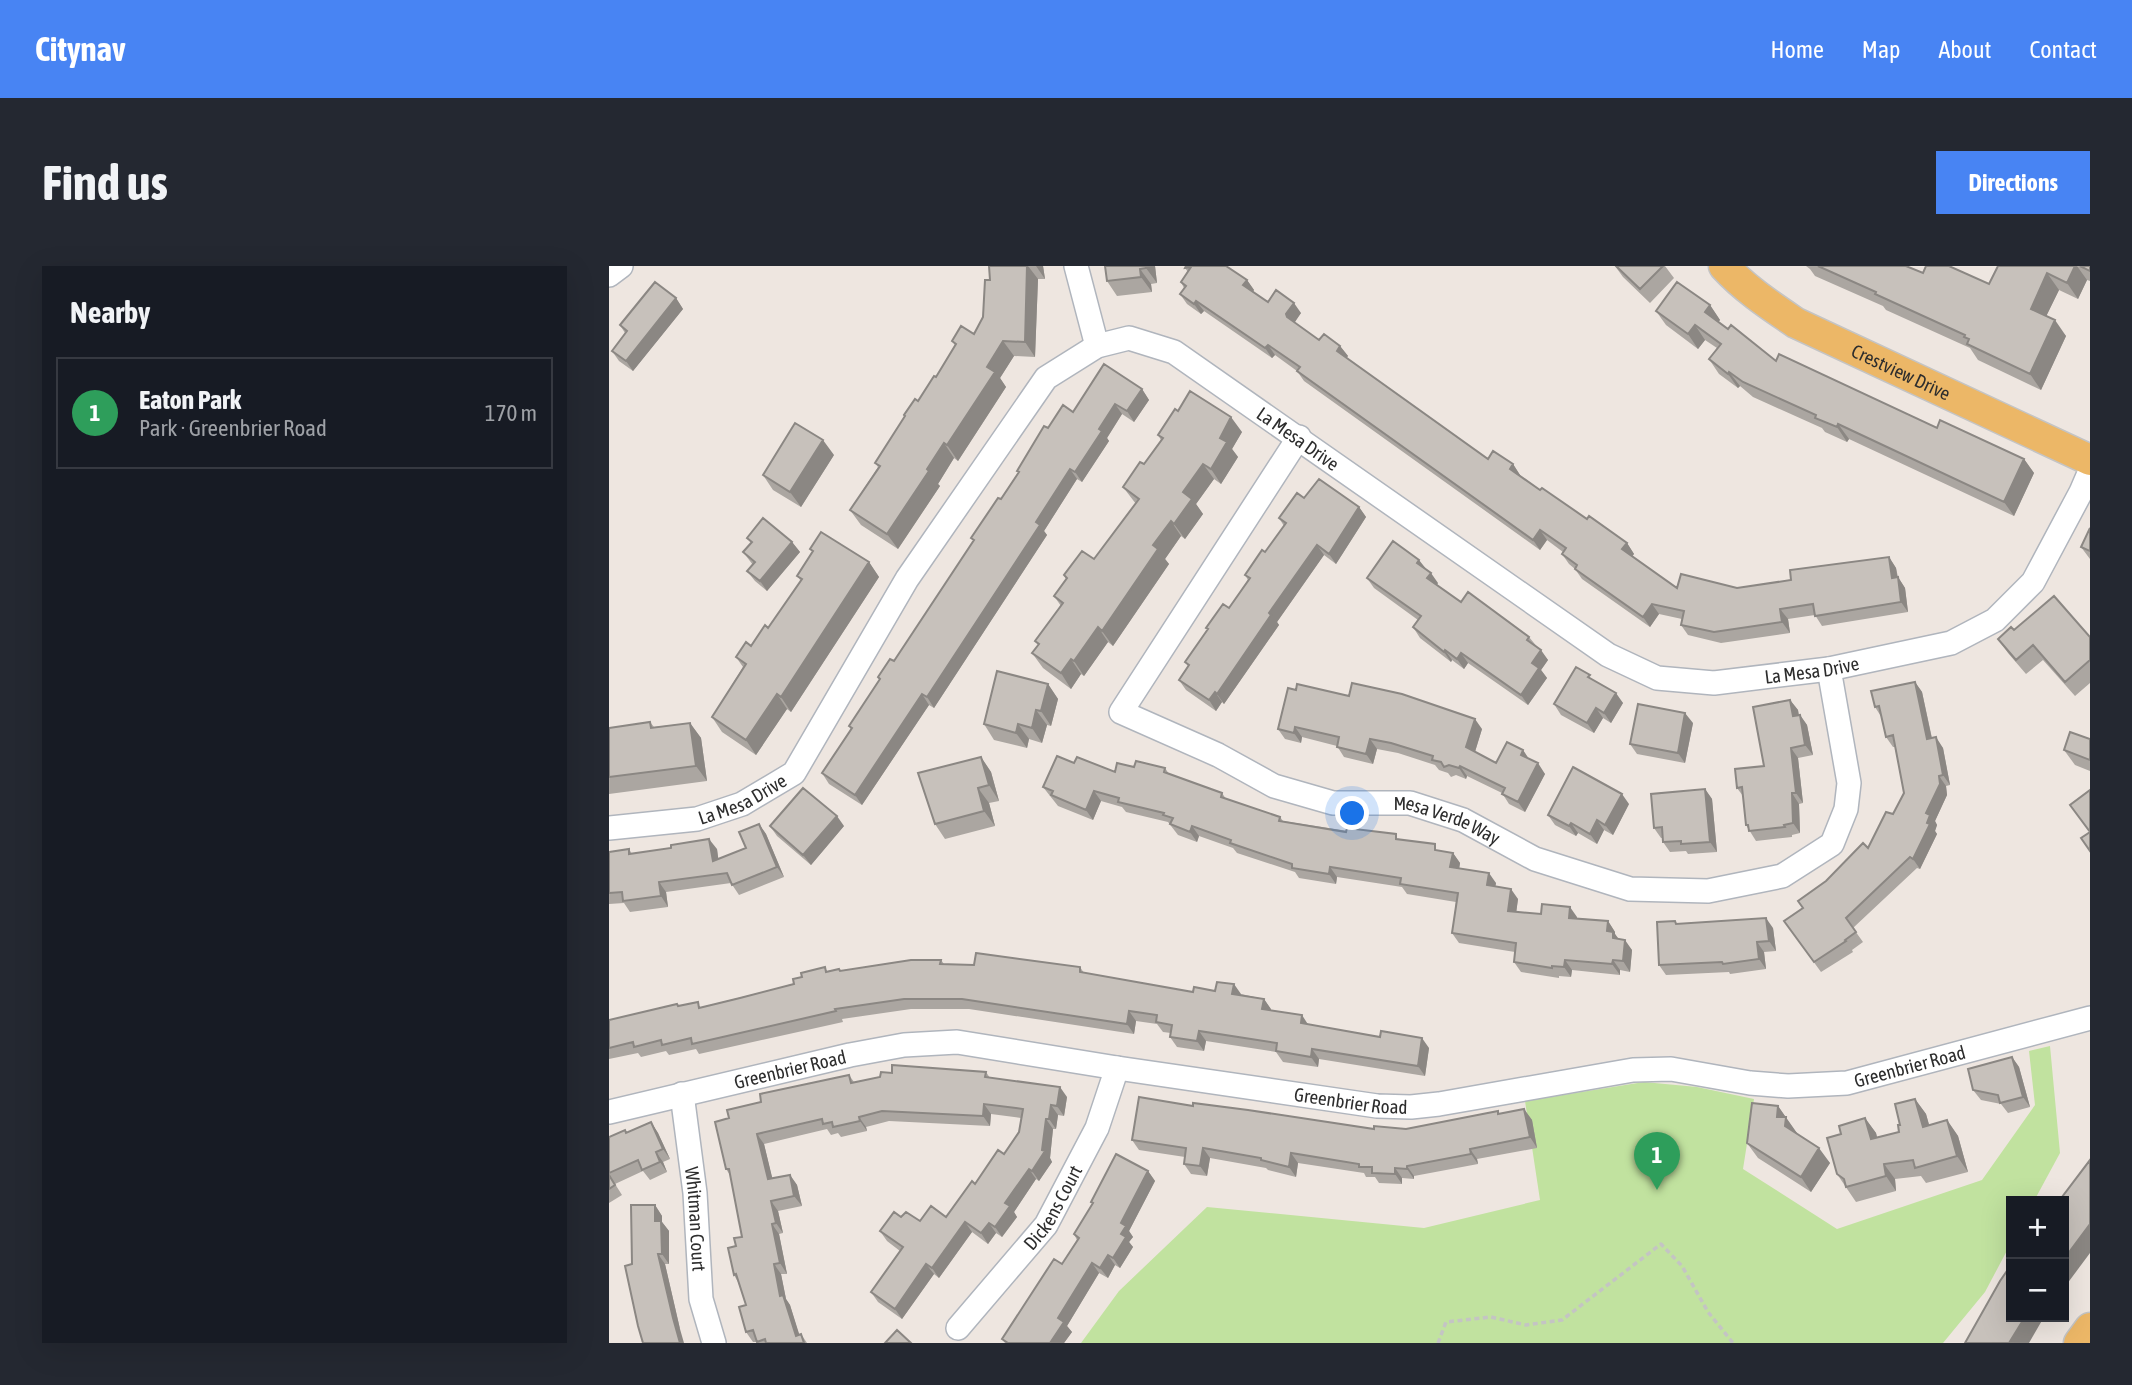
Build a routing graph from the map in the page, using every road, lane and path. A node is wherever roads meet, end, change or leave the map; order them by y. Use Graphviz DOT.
graph roads {
  1 [pos="621,266"];
  2 [pos="1076,266"];
  3 [pos="1724,266"];
  4 [pos="609,275"];
  5 [pos="1097,346"];
  6 [pos="1299,437"];
  7 [pos="2090,460"];
  8 [pos="2090,471"];
  9 [pos="1829,669"];
  10 [pos="609,828"];
  11 [pos="2090,1018"];
  12 [pos="1117,1068"];
  13 [pos="682,1094"];
  14 [pos="609,1112"];
  15 [pos="958,1328"];
  16 [pos="2090,1328"];
  17 [pos="714,1343"];
  18 [pos="1438,1343"];
  19 [pos="1733,1343"];
  20 [pos="2079,1343"];
  1 -- 4 [label="street"];
  2 -- 5 [label="street"];
  3 -- 7 [label="main road, Crestview Drive"];
  5 -- 6 [label="street, La Mesa Drive"];
  5 -- 10 [label="street, La Mesa Drive"];
  6 -- 9 [label="street, La Mesa Drive"];
  6 -- 9 [label="street, Mesa Verde Way"];
  8 -- 9 [label="street, La Mesa Drive"];
  11 -- 12 [label="street, Greenbrier Road"];
  12 -- 13 [label="street, Greenbrier Road"];
  12 -- 15 [label="street, Dickens Court"];
  13 -- 14 [label="street, Greenbrier Road"];
  13 -- 17 [label="street, Whitman Court"];
  16 -- 20 [label="main road"];
  18 -- 19 [label="path"];
}
